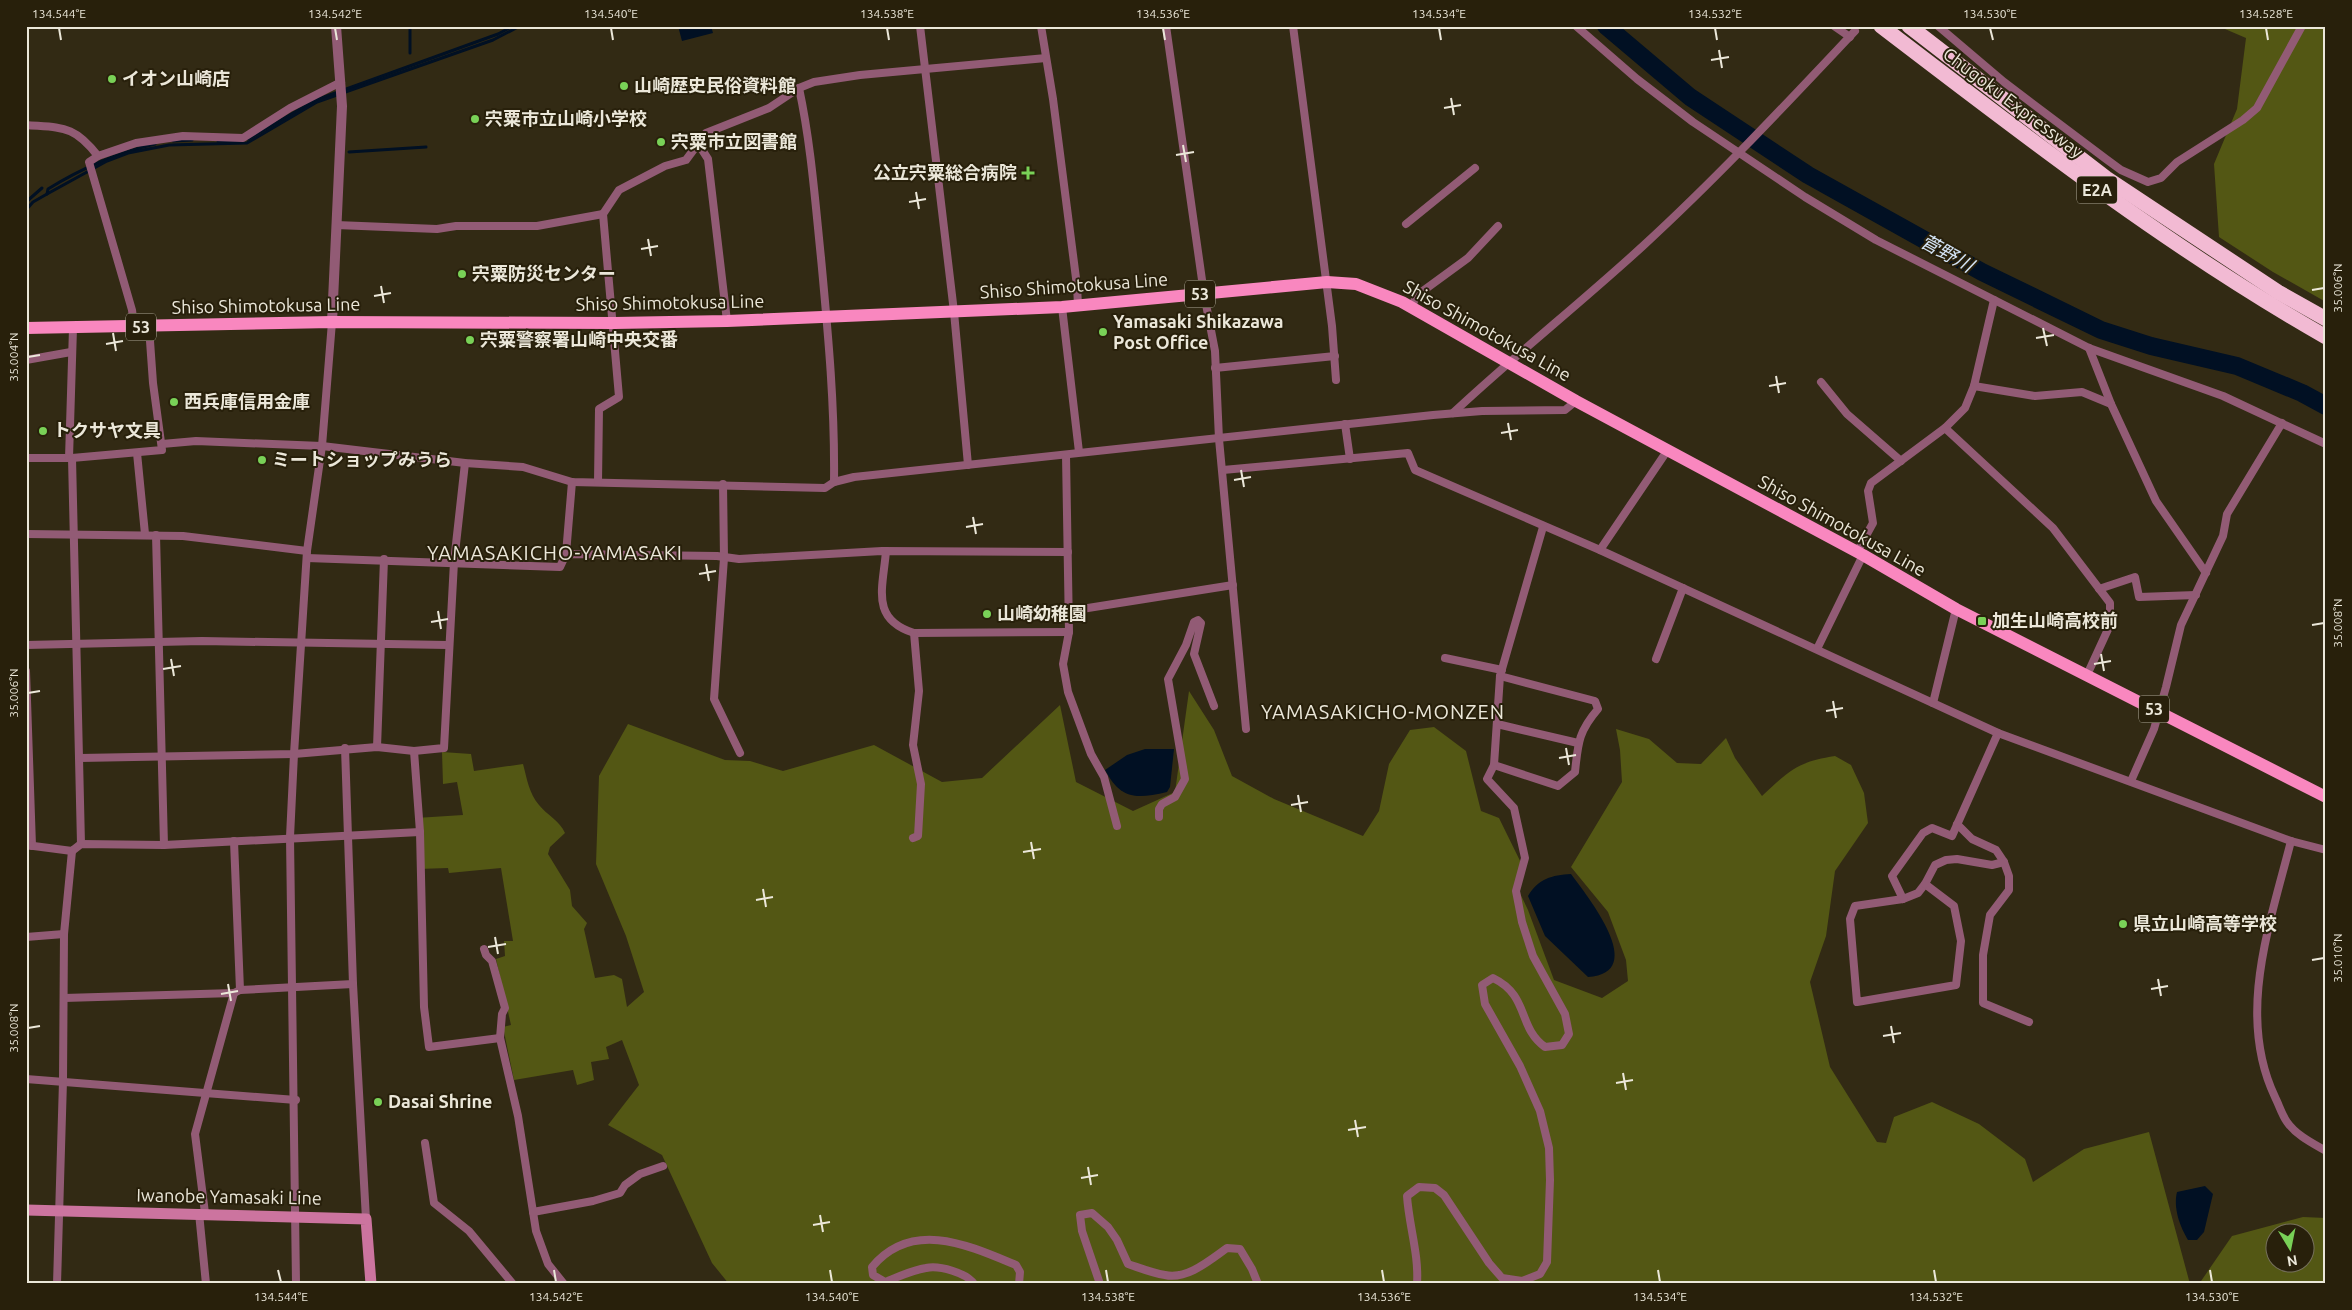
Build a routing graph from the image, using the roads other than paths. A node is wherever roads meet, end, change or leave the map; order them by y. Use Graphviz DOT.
graph roads {
  1 [pos="336,26"];
  2 [pos="920,26"];
  3 [pos="1041,26"];
  4 [pos="1166,26"];
  5 [pos="1293,26"];
  6 [pos="1576,26"];
  7 [pos="1834,26"];
  8 [pos="1881,26"];
  9 [pos="1909,26"];
  10 [pos="1938,26"];
  11 [pos="2302,26"];
  12 [pos="1046,58"];
  13 [pos="925,69"];
  14 [pos="341,82"];
  15 [pos="799,88"];
  16 [pos="26,125"];
  17 [pos="699,145"];
  18 [pos="1740,153"];
  19 [pos="98,156"];
  20 [pos="1475,168"];
  21 [pos="604,214"];
  22 [pos="1406,224"];
  23 [pos="336,225"];
  24 [pos="1498,226"];
  25 [pos="1327,282"];
  26 [pos="1204,294"];
  27 [pos="1994,300"];
  28 [pos="1078,305"];
  29 [pos="1062,307"];
  30 [pos="1412,308"];
  31 [pos="954,312"];
  32 [pos="828,315"];
  33 [pos="2326,319"];
  34 [pos="727,321"];
  35 [pos="332,322"];
  36 [pos="614,323"];
  37 [pos="134,326"];
  38 [pos="149,326"];
  39 [pos="26,328"];
  40 [pos="73,328"];
  41 [pos="2326,336"];
  42 [pos="2089,348"];
  43 [pos="71,352"];
  44 [pos="1335,356"];
  45 [pos="26,360"];
  46 [pos="1508,362"];
  47 [pos="1215,368"];
  48 [pos="1336,380"];
  49 [pos="1821,382"];
  50 [pos="1974,386"];
  51 [pos="1576,401"];
  52 [pos="2112,404"];
  53 [pos="1453,413"];
  54 [pos="2282,423"];
  55 [pos="1345,424"];
  56 [pos="1945,428"];
  57 [pos="1219,439"];
  58 [pos="162,444"];
  59 [pos="2326,444"];
  60 [pos="322,446"];
  61 [pos="1667,451"];
  62 [pos="1079,452"];
  63 [pos="137,453"];
  64 [pos="1066,455"];
  65 [pos="26,458"];
  66 [pos="71,458"];
  67 [pos="1350,459"];
  68 [pos="1901,461"];
  69 [pos="465,463"];
  70 [pos="968,465"];
  71 [pos="1223,470"];
  72 [pos="572,482"];
  73 [pos="598,482"];
  74 [pos="834,482"];
  75 [pos="723,484"];
  76 [pos="1543,527"];
  77 [pos="74,533"];
  78 [pos="26,534"];
  79 [pos="145,534"];
  80 [pos="156,535"];
  81 [pos="1600,550"];
  82 [pos="886,551"];
  83 [pos="1068,552"];
  84 [pos="307,554"];
  85 [pos="566,554"];
  86 [pos="1860,554"];
  87 [pos="724,558"];
  88 [pos="384,559"];
  89 [pos="454,562"];
  90 [pos="2206,573"];
  91 [pos="1233,585"];
  92 [pos="1683,588"];
  93 [pos="2099,589"];
  94 [pos="2196,595"];
  95 [pos="1956,609"];
  96 [pos="1069,611"];
  97 [pos="1069,632"];
  98 [pos="914,633"];
  99 [pos="157,642"];
  100 [pos="302,642"];
  101 [pos="381,643"];
  102 [pos="76,644"];
  103 [pos="26,645"];
  104 [pos="448,645"];
  105 [pos="1817,649"];
  106 [pos="1445,658"];
  107 [pos="1656,659"];
  108 [pos="26,671"];
  109 [pos="1501,673"];
  110 [pos="2087,675"];
  111 [pos="1933,703"];
  112 [pos="1214,706"];
  113 [pos="2159,712"];
  114 [pos="1497,724"];
  115 [pos="1246,729"];
  116 [pos="1998,733"];
  117 [pos="1578,743"];
  118 [pos="377,747"];
  119 [pos="345,748"];
  120 [pos="414,751"];
  121 [pos="740,753"];
  122 [pos="294,754"];
  123 [pos="161,757"];
  124 [pos="80,758"];
  125 [pos="1494,766"];
  126 [pos="2131,781"];
  127 [pos="2326,797"];
  128 [pos="1159,817"];
  129 [pos="1957,824"];
  130 [pos="1116,826"];
  131 [pos="420,832"];
  132 [pos="348,834"];
  133 [pos="290,837"];
  134 [pos="913,838"];
  135 [pos="234,841"];
  136 [pos="2290,841"];
  137 [pos="81,844"];
  138 [pos="164,845"];
  139 [pos="29,846"];
  140 [pos="2326,850"];
  141 [pos="72,851"];
  142 [pos="2004,862"];
  143 [pos="1925,884"];
  144 [pos="1903,899"];
  145 [pos="64,934"];
  146 [pos="26,937"];
  147 [pos="484,948"];
  148 [pos="353,984"];
  149 [pos="291,987"];
  150 [pos="237,992"];
  151 [pos="64,998"];
  152 [pos="2030,1022"];
  153 [pos="500,1038"];
  154 [pos="26,1079"];
  155 [pos="63,1081"];
  156 [pos="206,1094"];
  157 [pos="296,1100"];
  158 [pos="425,1143"];
  159 [pos="2326,1152"];
  160 [pos="663,1166"];
  161 [pos="26,1210"];
  162 [pos="58,1212"];
  163 [pos="533,1212"];
  164 [pos="202,1213"];
  165 [pos="296,1215"];
  166 [pos="366,1219"];
  167 [pos="57,1284"];
  168 [pos="206,1284"];
  169 [pos="296,1284"];
  170 [pos="371,1284"];
  171 [pos="513,1284"];
  172 [pos="564,1284"];
  173 [pos="974,1284"];
  174 [pos="1020,1284"];
  175 [pos="1100,1284"];
  176 [pos="1258,1284"];
  177 [pos="1417,1284"];
  1 -- 14 [label="street"];
  2 -- 13 [label="street"];
  3 -- 12 [label="street"];
  4 -- 26 [label="street"];
  5 -- 25 [label="street"];
  6 -- 18 [label="street"];
  7 -- 18 [label="street"];
  8 -- 41 [label="highway, Chugoku Expressway / E2A"];
  9 -- 33 [label="highway, Chugoku Expressway / E2A"];
  10 -- 11 [label="street"];
  12 -- 13 [label="street"];
  12 -- 28 [label="street"];
  13 -- 15 [label="street"];
  13 -- 31 [label="street"];
  14 -- 19 [label="street"];
  14 -- 23 [label="street"];
  15 -- 17 [label="street"];
  15 -- 32 [label="street"];
  16 -- 19 [label="street"];
  17 -- 21 [label="street"];
  17 -- 34 [label="street"];
  18 -- 27 [label="street"];
  18 -- 46 [label="street"];
  19 -- 37 [label="street"];
  20 -- 22 [label="street"];
  21 -- 23 [label="street"];
  21 -- 36 [label="street"];
  23 -- 35 [label="street"];
  24 -- 30 [label="street"];
  25 -- 26 [label="main road, Shiso Shimotokusa Line / 53"];
  25 -- 30 [label="main road, Shiso Shimotokusa Line / 53"];
  25 -- 44 [label="street"];
  26 -- 28 [label="main road, Shiso Shimotokusa Line / 53"];
  26 -- 47 [label="street"];
  27 -- 42 [label="street"];
  27 -- 50 [label="street"];
  28 -- 29 [label="main road, Shiso Shimotokusa Line / 53"];
  29 -- 31 [label="main road, Shiso Shimotokusa Line / 53"];
  29 -- 62 [label="street"];
  30 -- 46 [label="main road, Shiso Shimotokusa Line / 53"];
  31 -- 32 [label="main road, Shiso Shimotokusa Line / 53"];
  31 -- 70 [label="street"];
  32 -- 34 [label="main road, Shiso Shimotokusa Line / 53"];
  32 -- 74 [label="street"];
  34 -- 36 [label="main road, Shiso Shimotokusa Line / 53"];
  35 -- 36 [label="main road, Shiso Shimotokusa Line / 53"];
  35 -- 38 [label="main road, Shiso Shimotokusa Line / 53"];
  35 -- 60 [label="street"];
  36 -- 73 [label="street"];
  37 -- 38 [label="main road, Shiso Shimotokusa Line / 53"];
  37 -- 40 [label="main road, Shiso Shimotokusa Line / 53"];
  38 -- 58 [label="street"];
  39 -- 40 [label="main road, Shiso Shimotokusa Line / 53"];
  40 -- 43 [label="street"];
  42 -- 52 [label="street"];
  42 -- 54 [label="street"];
  43 -- 45 [label="street"];
  43 -- 66 [label="street"];
  44 -- 47 [label="street"];
  44 -- 48 [label="street"];
  46 -- 51 [label="main road, Shiso Shimotokusa Line / 53"];
  46 -- 53 [label="street"];
  47 -- 57 [label="street"];
  49 -- 68 [label="street"];
  50 -- 52 [label="street"];
  50 -- 56 [label="street"];
  51 -- 53 [label="street"];
  51 -- 61 [label="main road, Shiso Shimotokusa Line / 53"];
  52 -- 90 [label="street"];
  53 -- 55 [label="street"];
  54 -- 59 [label="street"];
  54 -- 90 [label="street"];
  55 -- 57 [label="street"];
  55 -- 67 [label="street"];
  56 -- 68 [label="street"];
  56 -- 93 [label="street"];
  57 -- 62 [label="street"];
  57 -- 71 [label="street"];
  58 -- 60 [label="street"];
  58 -- 63 [label="street"];
  60 -- 69 [label="street"];
  60 -- 84 [label="street"];
  61 -- 81 [label="street"];
  61 -- 86 [label="main road, Shiso Shimotokusa Line / 53"];
  62 -- 64 [label="street"];
  63 -- 66 [label="street"];
  63 -- 79 [label="street"];
  64 -- 70 [label="street"];
  64 -- 83 [label="street"];
  65 -- 66 [label="street"];
  66 -- 77 [label="street"];
  67 -- 71 [label="street"];
  67 -- 76 [label="street"];
  68 -- 86 [label="street"];
  69 -- 72 [label="street"];
  69 -- 89 [label="street"];
  70 -- 74 [label="street"];
  71 -- 91 [label="street"];
  72 -- 73 [label="street"];
  72 -- 85 [label="street"];
  73 -- 75 [label="street"];
  74 -- 75 [label="street"];
  75 -- 87 [label="street"];
  76 -- 81 [label="street"];
  76 -- 109 [label="street"];
  77 -- 78 [label="street"];
  77 -- 79 [label="street"];
  77 -- 102 [label="street"];
  79 -- 80 [label="street"];
  80 -- 84 [label="street"];
  80 -- 99 [label="street"];
  81 -- 92 [label="street"];
  82 -- 83 [label="street"];
  82 -- 87 [label="street"];
  82 -- 98 [label="street"];
  83 -- 96 [label="street"];
  84 -- 88 [label="street"];
  84 -- 100 [label="street"];
  85 -- 87 [label="street"];
  85 -- 89 [label="street"];
  86 -- 95 [label="main road, Shiso Shimotokusa Line / 53"];
  86 -- 105 [label="street"];
  87 -- 121 [label="street"];
  88 -- 89 [label="street"];
  88 -- 101 [label="street"];
  89 -- 104 [label="street"];
  90 -- 94 [label="street"];
  91 -- 96 [label="street"];
  91 -- 115 [label="street"];
  92 -- 105 [label="street"];
  92 -- 107 [label="street"];
  93 -- 94 [label="street"];
  93 -- 110 [label="street"];
  94 -- 113 [label="street"];
  95 -- 110 [label="main road, Shiso Shimotokusa Line / 53"];
  95 -- 111 [label="street"];
  96 -- 97 [label="street"];
  97 -- 98 [label="street"];
  97 -- 130 [label="street"];
  98 -- 134 [label="street"];
  99 -- 100 [label="street"];
  99 -- 102 [label="street"];
  99 -- 123 [label="street"];
  100 -- 101 [label="street"];
  100 -- 122 [label="street"];
  101 -- 104 [label="street"];
  101 -- 118 [label="street"];
  102 -- 103 [label="street"];
  102 -- 124 [label="street"];
  104 -- 120 [label="street"];
  105 -- 111 [label="street"];
  106 -- 109 [label="street"];
  108 -- 139 [label="street"];
  109 -- 114 [label="street"];
  109 -- 117 [label="street"];
  110 -- 113 [label="main road, Shiso Shimotokusa Line / 53"];
  111 -- 116 [label="street"];
  112 -- 128 [label="street"];
  113 -- 126 [label="street"];
  113 -- 127 [label="main road, Shiso Shimotokusa Line / 53"];
  114 -- 117 [label="street"];
  114 -- 125 [label="street"];
  116 -- 126 [label="street"];
  116 -- 129 [label="street"];
  117 -- 125 [label="street"];
  118 -- 119 [label="street"];
  118 -- 120 [label="street"];
  119 -- 122 [label="street"];
  119 -- 132 [label="street"];
  120 -- 131 [label="street"];
  122 -- 123 [label="street"];
  122 -- 133 [label="street"];
  123 -- 124 [label="street"];
  123 -- 138 [label="street"];
  124 -- 137 [label="street"];
  125 -- 177 [label="street"];
  126 -- 136 [label="street"];
  129 -- 142 [label="street"];
  129 -- 144 [label="street"];
  131 -- 132 [label="street"];
  131 -- 153 [label="street"];
  132 -- 133 [label="street"];
  132 -- 148 [label="street"];
  133 -- 135 [label="street"];
  133 -- 149 [label="street"];
  135 -- 138 [label="street"];
  135 -- 150 [label="street"];
  136 -- 140 [label="street"];
  136 -- 159 [label="street"];
  137 -- 138 [label="street"];
  137 -- 141 [label="street"];
  139 -- 141 [label="street"];
  141 -- 145 [label="street"];
  142 -- 143 [label="street"];
  142 -- 152 [label="street"];
  143 -- 144 [label="street"];
  143 -- 144 [label="street"];
  145 -- 146 [label="street"];
  145 -- 151 [label="street"];
  147 -- 153 [label="street"];
  148 -- 149 [label="street"];
  148 -- 166 [label="street"];
  149 -- 150 [label="street"];
  149 -- 157 [label="street"];
  150 -- 151 [label="street"];
  150 -- 156 [label="street"];
  151 -- 155 [label="street"];
  153 -- 163 [label="street"];
  154 -- 155 [label="street"];
  155 -- 156 [label="street"];
  155 -- 162 [label="street"];
  156 -- 157 [label="street"];
  156 -- 164 [label="street"];
  157 -- 165 [label="street"];
  158 -- 171 [label="street"];
  160 -- 163 [label="street"];
  161 -- 162 [label="main road, Iwanobe Yamasaki Line"];
  162 -- 164 [label="main road, Iwanobe Yamasaki Line"];
  162 -- 167 [label="street"];
  163 -- 172 [label="street"];
  164 -- 165 [label="main road, Iwanobe Yamasaki Line"];
  164 -- 168 [label="street"];
  165 -- 166 [label="main road, Iwanobe Yamasaki Line"];
  165 -- 169 [label="street"];
  166 -- 170 [label="main road"];
  173 -- 174 [label="street"];
  175 -- 176 [label="street"];
}
